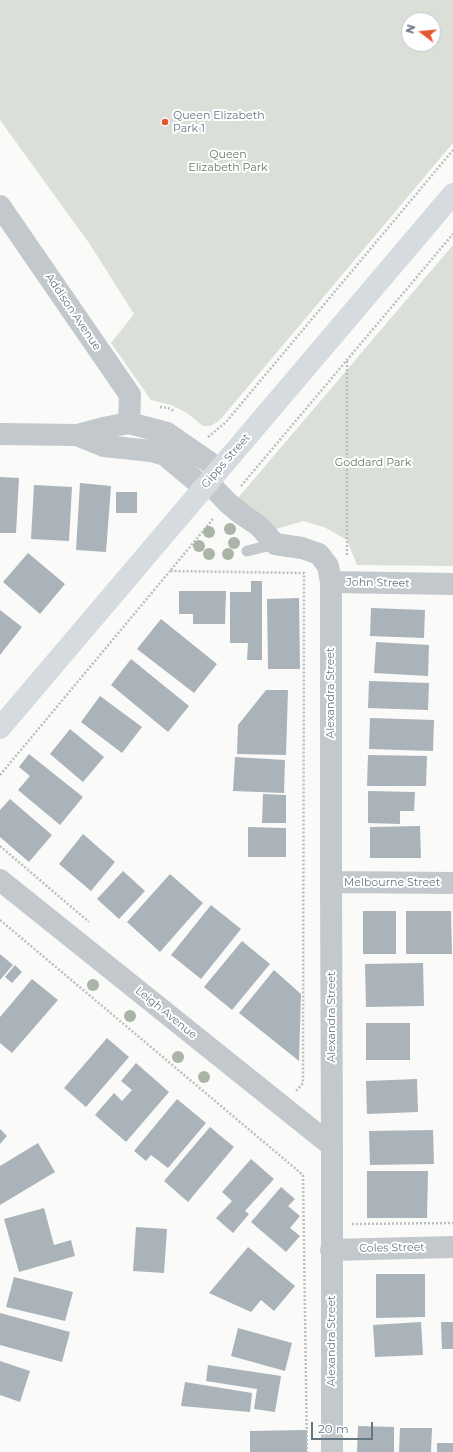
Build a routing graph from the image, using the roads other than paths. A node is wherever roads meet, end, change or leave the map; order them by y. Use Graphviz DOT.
graph roads {
  1 [pos="453,194"];
  2 [pos="0,206"];
  3 [pos="129,423"];
  4 [pos="0,434"];
  5 [pos="77,435"];
  6 [pos="210,480"];
  7 [pos="274,544"];
  8 [pos="247,551"];
  9 [pos="332,582"];
  10 [pos="453,584"];
  11 [pos="0,728"];
  12 [pos="0,880"];
  13 [pos="330,882"];
  14 [pos="453,883"];
  15 [pos="332,1146"];
  16 [pos="453,1247"];
  17 [pos="338,1250"];
  18 [pos="332,1452"];
  1 -- 6 [label="main road, Gipps Street"];
  2 -- 3 [label="street, Addison Avenue"];
  3 -- 5 [label="street"];
  3 -- 6 [label="street"];
  4 -- 5 [label="street"];
  5 -- 6 [label="street"];
  6 -- 7 [label="street"];
  6 -- 11 [label="main road, Gipps Street"];
  7 -- 8 [label="lane, John Street"];
  7 -- 9 [label="street, John Street"];
  9 -- 10 [label="street, John Street"];
  9 -- 13 [label="street, Alexandra Street"];
  12 -- 15 [label="street, Leigh Avenue"];
  13 -- 14 [label="street, Melbourne Street"];
  13 -- 15 [label="street, Alexandra Street"];
  15 -- 17 [label="street, Alexandra Street"];
  16 -- 17 [label="street, Coles Street"];
  17 -- 18 [label="street, Alexandra Street"];
}
